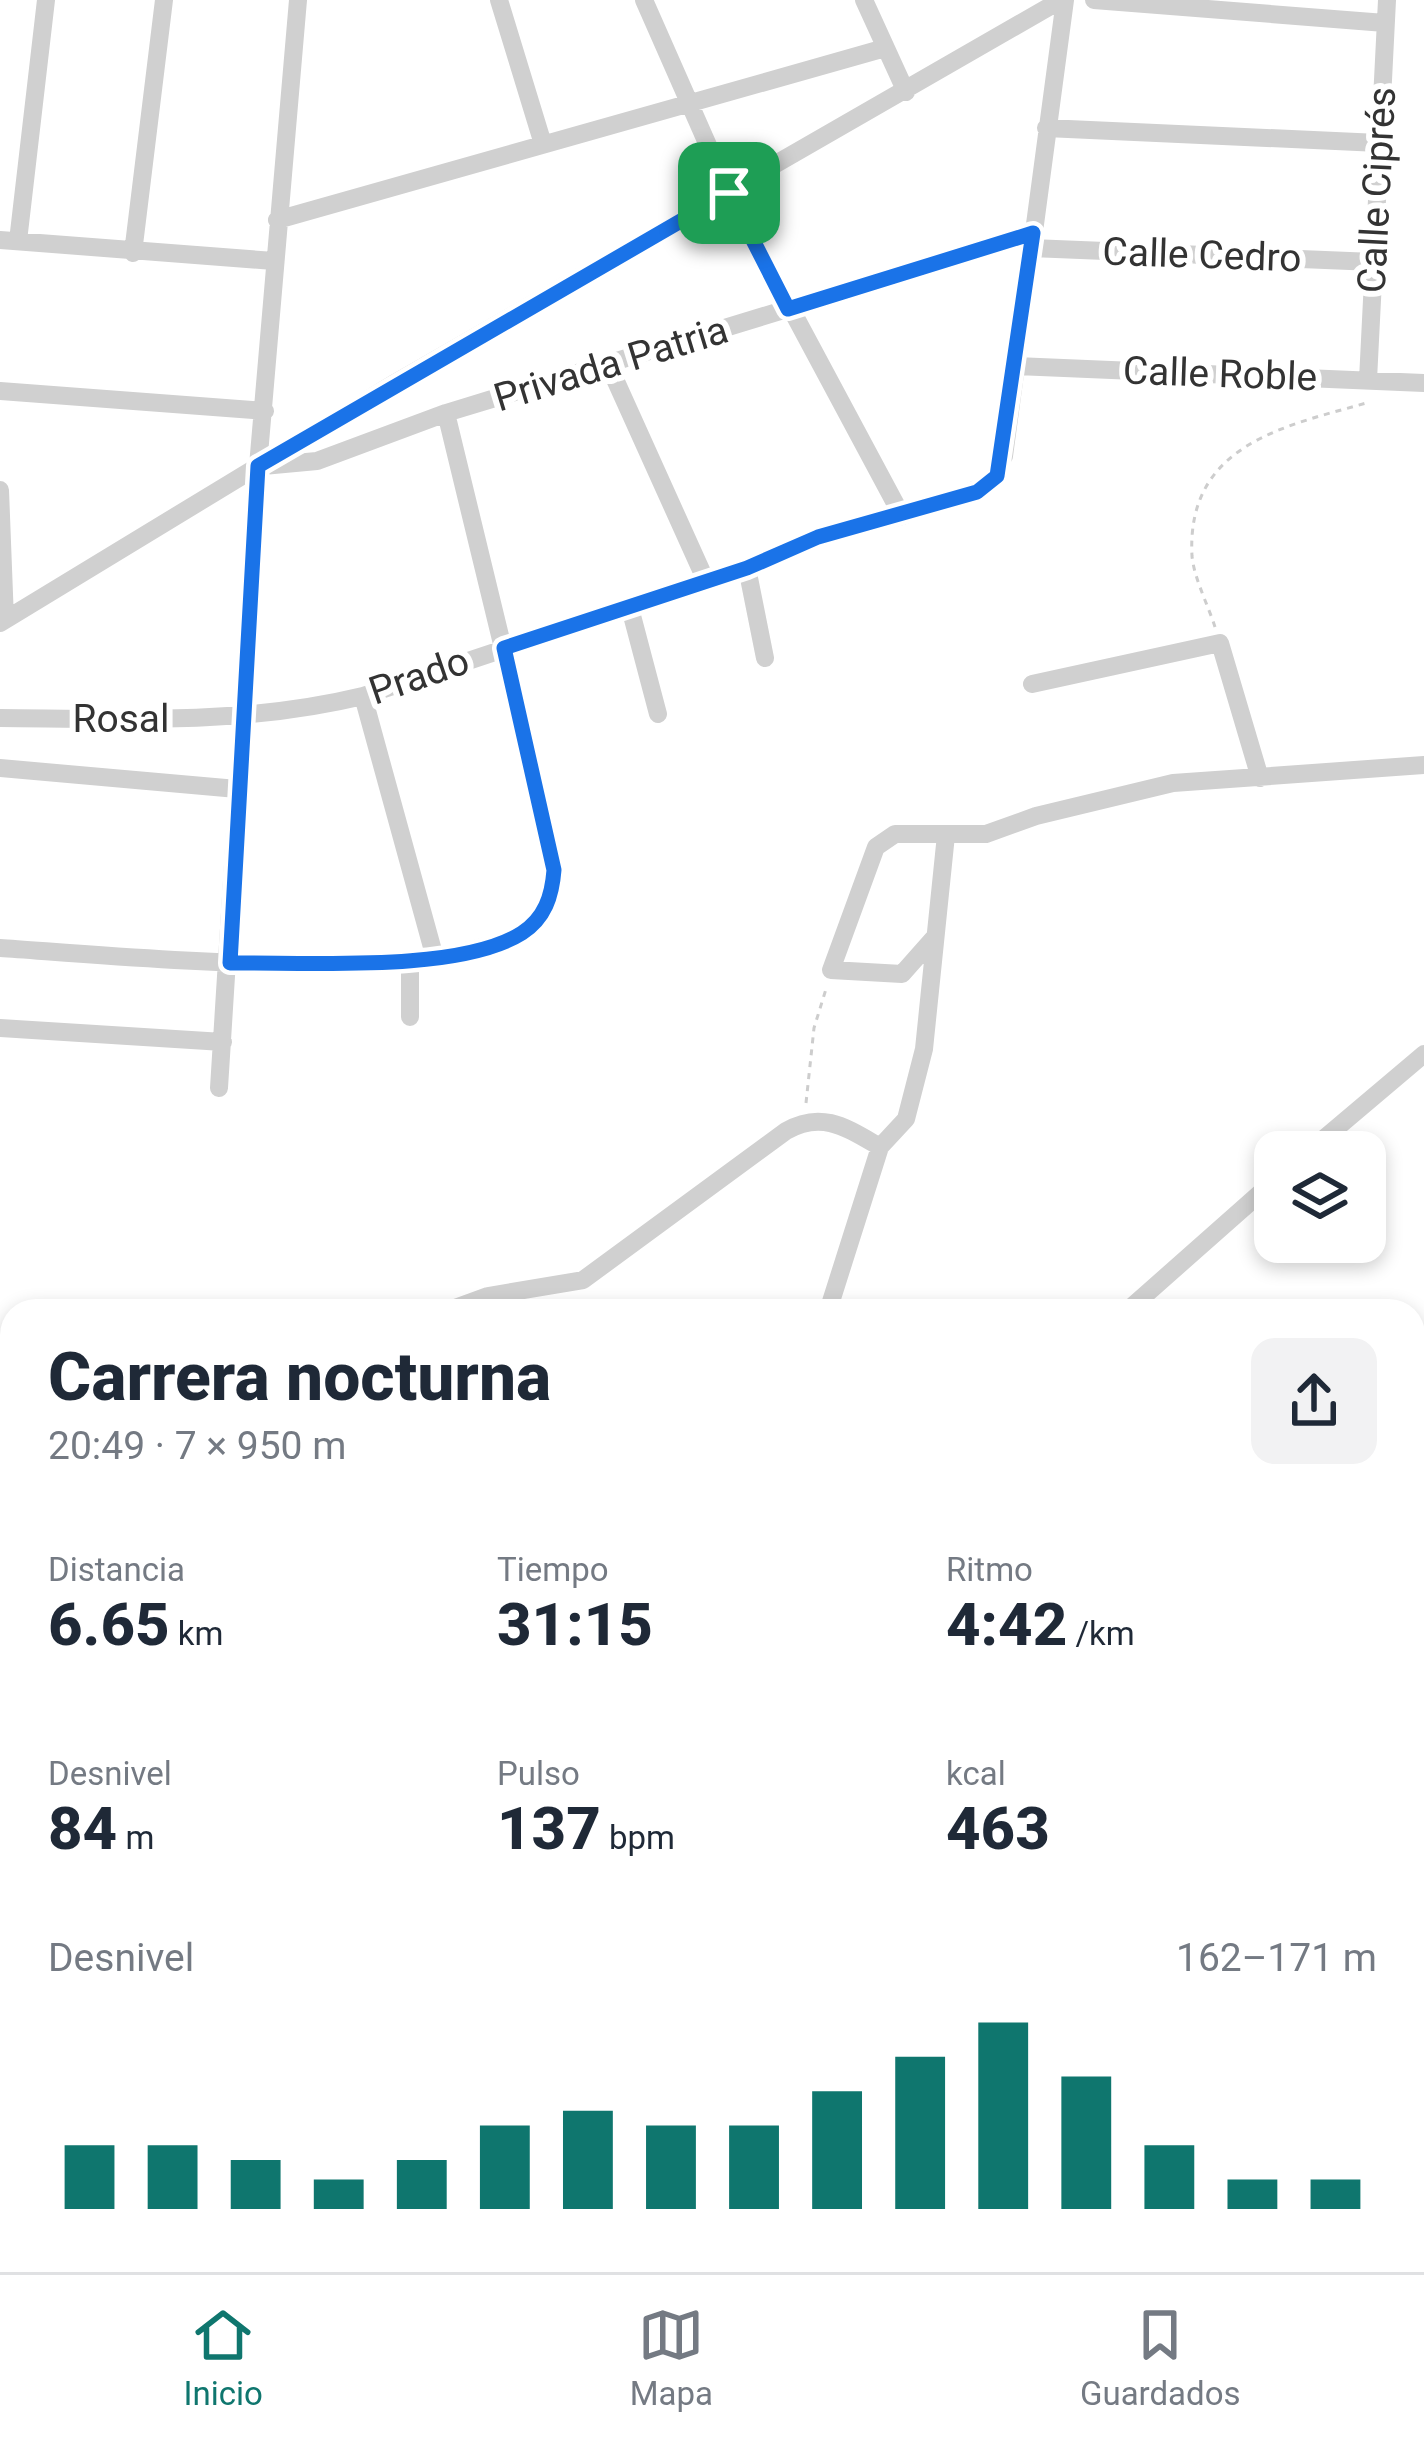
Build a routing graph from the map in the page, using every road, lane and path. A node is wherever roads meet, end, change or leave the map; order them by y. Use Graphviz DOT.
graph roads {
  1 [pos="46,0"];
  2 [pos="164,0"];
  3 [pos="298,0"];
  4 [pos="499,0"];
  5 [pos="644,0"];
  6 [pos="864,0"];
  7 [pos="1063,0"];
  8 [pos="1094,0"];
  9 [pos="1387,0"];
  10 [pos="1385,23"];
  11 [pos="885,48"];
  12 [pos="906,92"];
  13 [pos="692,102"];
  14 [pos="1046,128"];
  15 [pos="1379,143"];
  16 [pos="543,144"];
  17 [pos="729,193"];
  18 [pos="277,220"];
  19 [pos="9,240"];
  20 [pos="1032,241"];
  21 [pos="133,253"];
  22 [pos="274,260"];
  23 [pos="1374,262"];
  24 [pos="788,309"];
  25 [pos="1015,365"];
  26 [pos="609,366"];
  27 [pos="1368,380"];
  28 [pos="1424,382"];
  29 [pos="0,391"];
  30 [pos="1381,398"];
  31 [pos="265,411"];
  32 [pos="446,413"];
  33 [pos="258,466"];
  34 [pos="0,490"];
  35 [pos="902,516"];
  36 [pos="747,568"];
  37 [pos="706,581"];
  38 [pos="630,608"];
  39 [pos="2,620"];
  40 [pos="1220,644"];
  41 [pos="504,648"];
  42 [pos="765,658"];
  43 [pos="1032,684"];
  44 [pos="363,696"];
  45 [pos="658,714"];
  46 [pos="0,718"];
  47 [pos="242,719"];
  48 [pos="1424,765"];
  49 [pos="0,768"];
  50 [pos="1260,778"];
  51 [pos="237,789"];
  52 [pos="946,835"];
  53 [pos="933,938"];
  54 [pos="0,947"];
  55 [pos="435,958"];
  56 [pos="410,960"];
  57 [pos="230,963"];
  58 [pos="831,970"];
  59 [pos="410,1017"];
  60 [pos="0,1028"];
  61 [pos="223,1042"];
  62 [pos="1424,1054"];
  63 [pos="219,1088"];
  64 [pos="805,1120"];
  65 [pos="1333,1131"];
  66 [pos="880,1147"];
  67 [pos="1254,1199"];
  68 [pos="480,1299"];
  69 [pos="832,1299"];
  70 [pos="1141,1299"];
  1 -- 19 [label="street"];
  2 -- 21 [label="street"];
  3 -- 18 [label="street"];
  4 -- 16 [label="street"];
  5 -- 13 [label="street"];
  6 -- 11 [label="street"];
  7 -- 12 [label="street"];
  7 -- 14 [label="street"];
  8 -- 10 [label="street"];
  9 -- 10 [label="street, Calle Ciprés"];
  10 -- 15 [label="street, Calle Ciprés"];
  11 -- 12 [label="street"];
  11 -- 13 [label="street"];
  12 -- 17 [label="street"];
  13 -- 16 [label="street"];
  13 -- 17 [label="street"];
  14 -- 15 [label="street"];
  14 -- 20 [label="street"];
  15 -- 23 [label="street, Calle Ciprés"];
  16 -- 18 [label="street"];
  17 -- 24 [label="street"];
  17 -- 33 [label="street"];
  18 -- 22 [label="street"];
  19 -- 21 [label="street"];
  20 -- 23 [label="street, Calle Cedro"];
  20 -- 24 [label="street, Privada Patria"];
  20 -- 25 [label="street"];
  21 -- 22 [label="street"];
  22 -- 31 [label="street"];
  23 -- 27 [label="street, Calle Ciprés"];
  24 -- 26 [label="street, Privada Patria"];
  24 -- 35 [label="street"];
  25 -- 27 [label="street, Calle Roble"];
  25 -- 35 [label="street, Prado"];
  26 -- 32 [label="street, Privada Patria"];
  26 -- 37 [label="street"];
  27 -- 28 [label="street, Calle Roble"];
  29 -- 31 [label="street"];
  30 -- 40 [label="path"];
  31 -- 33 [label="street"];
  32 -- 33 [label="street, Privada Patria"];
  32 -- 41 [label="street"];
  33 -- 39 [label="street"];
  33 -- 47 [label="street"];
  34 -- 39 [label="street"];
  35 -- 36 [label="street, Prado"];
  36 -- 37 [label="street, Prado"];
  36 -- 42 [label="street"];
  37 -- 38 [label="street, Prado"];
  38 -- 41 [label="street, Prado"];
  38 -- 45 [label="street"];
  40 -- 43 [label="street"];
  40 -- 50 [label="street"];
  41 -- 44 [label="street, Prado"];
  41 -- 55 [label="street"];
  44 -- 47 [label="street, Prado"];
  44 -- 55 [label="street"];
  46 -- 47 [label="street, Rosal"];
  47 -- 51 [label="street"];
  48 -- 50 [label="street"];
  49 -- 51 [label="street"];
  50 -- 52 [label="street"];
  51 -- 57 [label="street"];
  52 -- 53 [label="street"];
  52 -- 58 [label="street"];
  53 -- 58 [label="street"];
  53 -- 66 [label="street"];
  54 -- 57 [label="street"];
  55 -- 56 [label="street"];
  56 -- 57 [label="street"];
  56 -- 59 [label="street"];
  57 -- 61 [label="street"];
  58 -- 64 [label="path"];
  60 -- 61 [label="street"];
  61 -- 63 [label="street"];
  62 -- 65 [label="street"];
  64 -- 66 [label="street"];
  64 -- 68 [label="street"];
  66 -- 69 [label="street"];
  67 -- 70 [label="street"];
}
